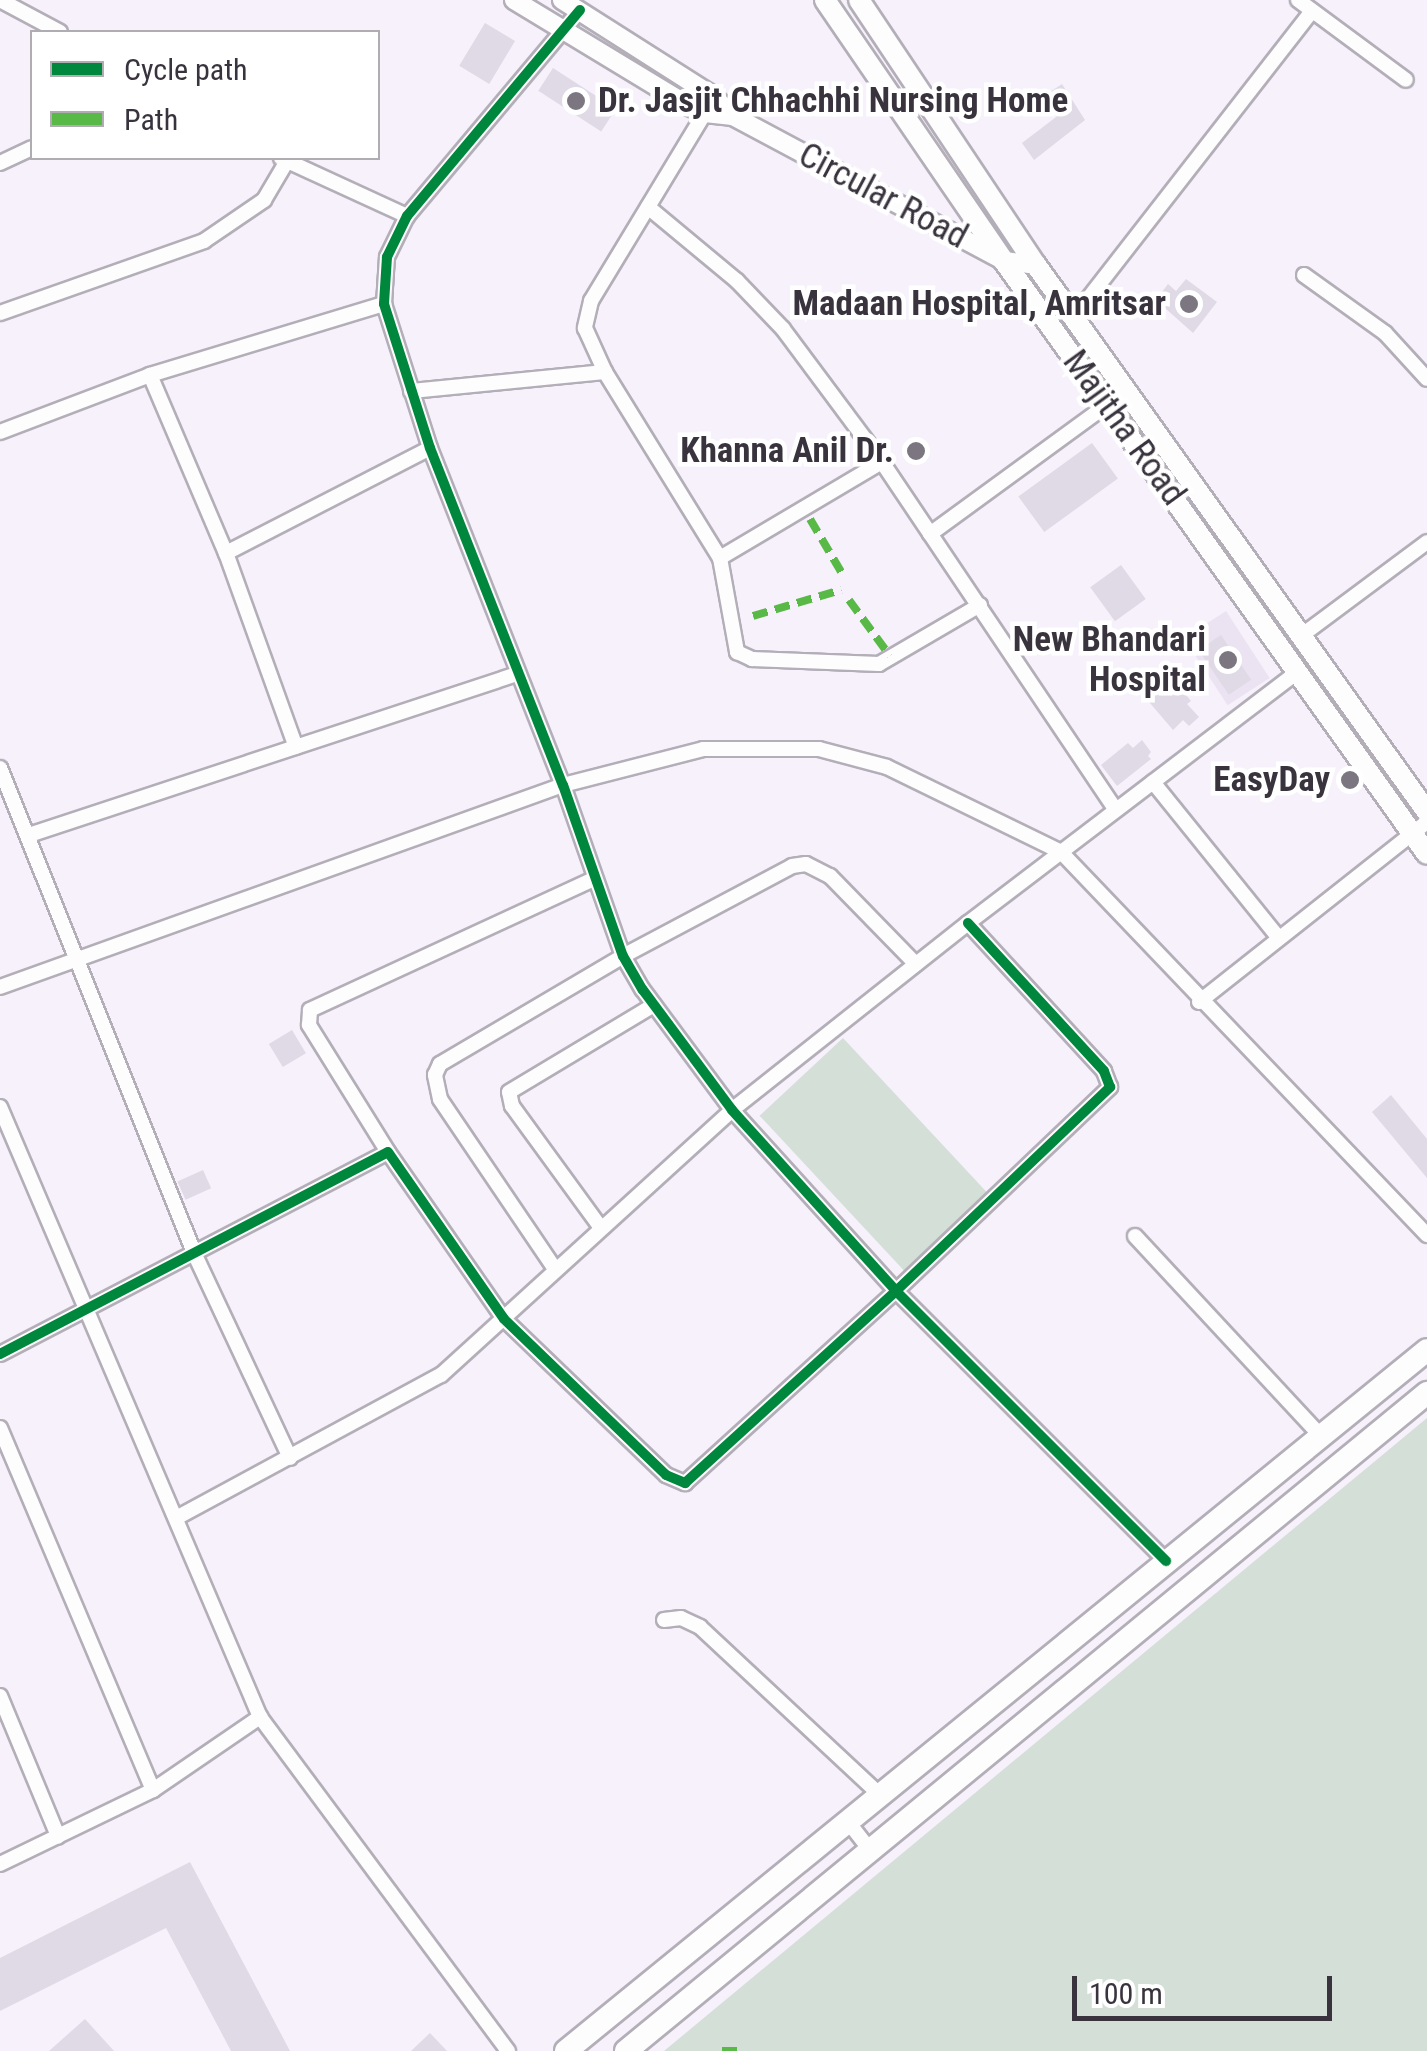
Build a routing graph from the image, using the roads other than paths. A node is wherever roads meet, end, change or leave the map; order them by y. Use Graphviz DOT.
graph roads {
  1 [pos="0,0"];
  2 [pos="514,0"];
  3 [pos="562,0"];
  4 [pos="825,0"];
  5 [pos="859,0"];
  6 [pos="1298,0"];
  7 [pos="580,10"];
  8 [pos="1312,11"];
  9 [pos="563,29"];
  10 [pos="56,30"];
  11 [pos="1406,80"];
  12 [pos="710,105"];
  13 [pos="30,149"];
  14 [pos="284,160"];
  15 [pos="286,160"];
  16 [pos="0,164"];
  17 [pos="648,207"];
  18 [pos="407,216"];
  19 [pos="1004,260"];
  20 [pos="1036,265"];
  21 [pos="1304,275"];
  22 [pos="384,304"];
  23 [pos="0,313"];
  24 [pos="1074,318"];
  25 [pos="605,372"];
  26 [pos="150,375"];
  27 [pos="1427,379"];
  28 [pos="411,391"];
  29 [pos="1107,405"];
  30 [pos="0,432"];
  31 [pos="430,448"];
  32 [pos="882,462"];
  33 [pos="930,534"];
  34 [pos="1427,542"];
  35 [pos="226,553"];
  36 [pos="720,558"];
  37 [pos="980,605"];
  38 [pos="1301,636"];
  39 [pos="1299,670"];
  40 [pos="517,674"];
  41 [pos="296,747"];
  42 [pos="0,768"];
  43 [pos="1153,782"];
  44 [pos="563,784"];
  45 [pos="1116,810"];
  46 [pos="1427,812"];
  47 [pos="1420,828"];
  48 [pos="29,834"];
  49 [pos="1060,852"];
  50 [pos="1427,854"];
  51 [pos="594,879"];
  52 [pos="968,923"];
  53 [pos="1278,936"];
  54 [pos="623,956"];
  55 [pos="77,960"];
  56 [pos="916,964"];
  57 [pos="0,987"];
  58 [pos="1199,1002"];
  59 [pos="654,1005"];
  60 [pos="0,1107"];
  61 [pos="732,1110"];
  62 [pos="388,1152"];
  63 [pos="601,1228"];
  64 [pos="1427,1235"];
  65 [pos="1134,1236"];
  66 [pos="194,1255"];
  67 [pos="555,1269"];
  68 [pos="896,1292"];
  69 [pos="87,1311"];
  70 [pos="504,1320"];
  71 [pos="1427,1350"];
  72 [pos="0,1354"];
  73 [pos="1427,1393"];
  74 [pos="0,1428"];
  75 [pos="1320,1435"];
  76 [pos="5,1454"];
  77 [pos="290,1458"];
  78 [pos="176,1518"];
  79 [pos="1166,1561"];
  80 [pos="664,1620"];
  81 [pos="0,1696"];
  82 [pos="260,1717"];
  83 [pos="154,1790"];
  84 [pos="881,1796"];
  85 [pos="849,1823"];
  86 [pos="58,1836"];
  87 [pos="869,1849"];
  88 [pos="0,1864"];
  89 [pos="508,2051"];
  90 [pos="566,2051"];
  91 [pos="626,2051"];
  1 -- 10 [label="street"];
  2 -- 9 [label="street, Circular Road"];
  3 -- 7 [label="street, Circular Road"];
  4 -- 19 [label="main road, Majitha Road"];
  5 -- 20 [label="main road, Majitha Road"];
  6 -- 8 [label="street"];
  7 -- 9 [label="street"];
  7 -- 12 [label="street, Circular Road"];
  8 -- 11 [label="street"];
  8 -- 24 [label="street"];
  9 -- 12 [label="street, Circular Road"];
  9 -- 18 [label="street"];
  12 -- 17 [label="street"];
  12 -- 19 [label="street, Circular Road"];
  13 -- 16 [label="street"];
  14 -- 23 [label="street"];
  15 -- 18 [label="street"];
  17 -- 25 [label="street"];
  17 -- 32 [label="street"];
  18 -- 22 [label="street"];
  19 -- 20 [label="street, Circular Road"];
  19 -- 29 [label="main road, Majitha Road"];
  20 -- 24 [label="main road, Majitha Road"];
  21 -- 27 [label="street"];
  22 -- 26 [label="street"];
  22 -- 28 [label="street"];
  24 -- 38 [label="main road, Majitha Road"];
  25 -- 28 [label="street"];
  25 -- 36 [label="street"];
  26 -- 30 [label="street"];
  26 -- 35 [label="street"];
  28 -- 31 [label="street"];
  29 -- 33 [label="street"];
  29 -- 39 [label="main road, Majitha Road"];
  31 -- 35 [label="street"];
  31 -- 40 [label="street"];
  32 -- 33 [label="street"];
  32 -- 36 [label="street"];
  33 -- 37 [label="street"];
  34 -- 38 [label="street"];
  35 -- 41 [label="street"];
  36 -- 37 [label="street"];
  37 -- 45 [label="street"];
  38 -- 46 [label="main road, Majitha Road"];
  39 -- 43 [label="street"];
  39 -- 47 [label="main road, Majitha Road"];
  40 -- 41 [label="street"];
  40 -- 44 [label="street"];
  41 -- 48 [label="street"];
  42 -- 48 [label="street"];
  43 -- 45 [label="street"];
  43 -- 53 [label="street"];
  44 -- 49 [label="street"];
  44 -- 51 [label="street"];
  44 -- 55 [label="street"];
  45 -- 49 [label="street"];
  47 -- 50 [label="main road, Majitha Road"];
  47 -- 53 [label="street"];
  48 -- 55 [label="street"];
  49 -- 52 [label="street"];
  49 -- 58 [label="street"];
  51 -- 54 [label="street"];
  51 -- 62 [label="street"];
  52 -- 56 [label="street"];
  52 -- 68 [label="street"];
  53 -- 58 [label="street"];
  54 -- 56 [label="street"];
  54 -- 59 [label="street"];
  54 -- 67 [label="street"];
  55 -- 57 [label="street"];
  55 -- 66 [label="street"];
  56 -- 61 [label="street"];
  58 -- 64 [label="street"];
  59 -- 61 [label="street"];
  59 -- 63 [label="street"];
  60 -- 69 [label="street"];
  61 -- 63 [label="street"];
  61 -- 68 [label="street"];
  62 -- 66 [label="street"];
  62 -- 70 [label="street"];
  63 -- 67 [label="street"];
  65 -- 75 [label="street"];
  66 -- 69 [label="street"];
  66 -- 77 [label="street"];
  67 -- 70 [label="street"];
  68 -- 70 [label="street"];
  68 -- 79 [label="street"];
  69 -- 72 [label="street"];
  69 -- 78 [label="street"];
  70 -- 77 [label="street"];
  71 -- 75 [label="main road"];
  73 -- 87 [label="main road"];
  74 -- 76 [label="street"];
  75 -- 79 [label="main road"];
  76 -- 83 [label="street"];
  77 -- 78 [label="street"];
  78 -- 82 [label="street"];
  79 -- 84 [label="main road"];
  80 -- 84 [label="street"];
  81 -- 86 [label="street"];
  82 -- 83 [label="street"];
  82 -- 89 [label="street"];
  83 -- 86 [label="street"];
  84 -- 85 [label="main road"];
  85 -- 87 [label="street"];
  85 -- 90 [label="main road"];
  86 -- 88 [label="street"];
  87 -- 91 [label="main road"];
}
